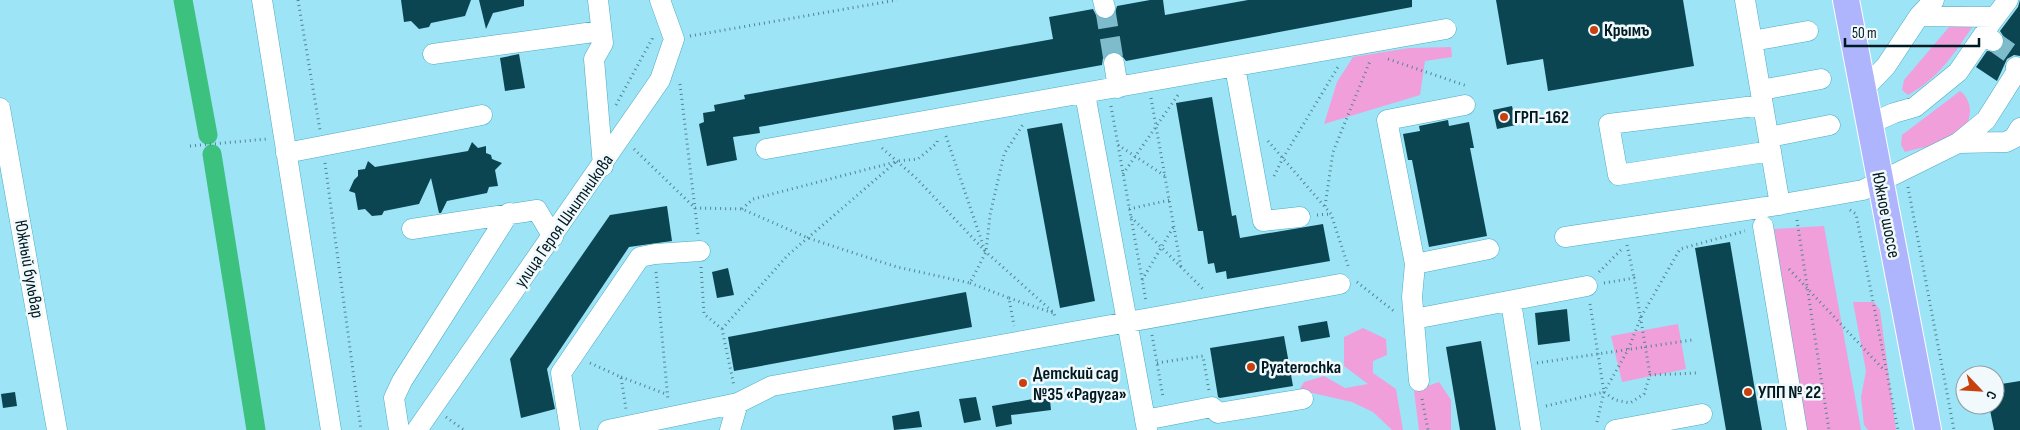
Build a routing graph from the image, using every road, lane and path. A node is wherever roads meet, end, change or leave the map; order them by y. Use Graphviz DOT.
graph roads {
  1 [pos="262,0"];
  2 [pos="298,0"];
  3 [pos="598,0"];
  4 [pos="660,0"];
  5 [pos="897,0"];
  6 [pos="1745,0"];
  7 [pos="1846,0"];
  8 [pos="1934,0"];
  9 [pos="2008,0"];
  10 [pos="1917,8"];
  11 [pos="1994,17"];
  12 [pos="1446,29"];
  13 [pos="601,31"];
  14 [pos="1808,31"];
  15 [pos="674,39"];
  16 [pos="1752,41"];
  17 [pos="1350,46"];
  18 [pos="1375,48"];
  19 [pos="432,54"];
  20 [pos="1114,63"];
  21 [pos="1235,67"];
  22 [pos="2016,67"];
  23 [pos="1192,74"];
  24 [pos="1821,79"];
  25 [pos="679,80"];
  26 [pos="1148,83"];
  27 [pos="1113,89"];
  28 [pos="1862,90"];
  29 [pos="1084,94"];
  30 [pos="1469,96"];
  31 [pos="1762,97"];
  32 [pos="1045,101"];
  33 [pos="0,108"];
  34 [pos="482,115"];
  35 [pos="940,119"];
  36 [pos="1869,124"];
  37 [pos="1830,125"];
  38 [pos="1156,127"];
  39 [pos="2020,128"];
  40 [pos="865,132"];
  41 [pos="622,138"];
  42 [pos="1266,138"];
  43 [pos="1117,144"];
  44 [pos="1770,144"];
  45 [pos="1958,144"];
  46 [pos="285,145"];
  47 [pos="190,146"];
  48 [pos="323,146"];
  49 [pos="766,149"];
  50 [pos="1136,157"];
  51 [pos="1283,158"];
  52 [pos="897,161"];
  53 [pos="602,166"];
  54 [pos="1905,169"];
  55 [pos="1123,175"];
  56 [pos="1165,176"];
  57 [pos="1880,183"];
  58 [pos="1170,200"];
  59 [pos="1787,204"];
  60 [pos="1260,206"];
  61 [pos="1325,207"];
  62 [pos="695,208"];
  63 [pos="742,209"];
  64 [pos="1129,209"];
  65 [pos="1849,209"];
  66 [pos="509,213"];
  67 [pos="1130,216"];
  68 [pos="1300,217"];
  69 [pos="1174,225"];
  70 [pos="412,228"];
  71 [pos="1759,233"];
  72 [pos="553,237"];
  73 [pos="1565,237"];
  74 [pos="808,238"];
  75 [pos="1162,246"];
  76 [pos="1489,249"];
  77 [pos="700,251"];
  78 [pos="986,252"];
  79 [pos="655,254"];
  80 [pos="1415,264"];
  81 [pos="1182,266"];
  82 [pos="1634,278"];
  83 [pos="1142,280"];
  84 [pos="970,283"];
  85 [pos="1340,284"];
  86 [pos="1592,285"];
  87 [pos="1806,288"];
  88 [pos="1008,298"];
  89 [pos="1511,302"];
  90 [pos="1218,306"];
  91 [pos="1054,313"];
  92 [pos="1640,317"];
  93 [pos="1149,318"];
  94 [pos="1128,322"];
  95 [pos="1414,324"];
  96 [pos="722,330"];
  97 [pos="1059,334"];
  98 [pos="1692,340"];
  99 [pos="1018,342"];
  100 [pos="1645,347"];
  101 [pos="1628,350"];
  102 [pos="1598,354"];
  103 [pos="574,356"];
  104 [pos="1157,363"];
  105 [pos="1521,365"];
  106 [pos="1885,371"];
  107 [pos="1697,373"];
  108 [pos="1650,375"];
  109 [pos="621,377"];
  110 [pos="1419,381"];
  111 [pos="1604,392"];
  112 [pos="666,394"];
  113 [pos="1303,399"];
  114 [pos="738,403"];
  115 [pos="1528,410"];
  116 [pos="1702,414"];
  117 [pos="672,417"];
  118 [pos="1167,417"];
  119 [pos="1217,417"];
  120 [pos="1146,425"];
  121 [pos="628,426"];
  122 [pos="52,429"];
  123 [pos="331,430"];
  124 [pos="361,430"];
  125 [pos="399,430"];
  126 [pos="417,430"];
  127 [pos="570,430"];
  128 [pos="608,430"];
  129 [pos="730,430"];
  130 [pos="1428,430"];
  131 [pos="1532,430"];
  132 [pos="1596,430"];
  133 [pos="1616,430"];
  134 [pos="1797,430"];
  135 [pos="1829,430"];
  136 [pos="1898,430"];
  137 [pos="1928,430"];
  138 [pos="1954,430"];
  1 -- 46 [label="street"];
  2 -- 48 [label="path"];
  3 -- 13 [label="street"];
  4 -- 15 [label="street"];
  5 -- 15 [label="path"];
  6 -- 16 [label="street"];
  7 -- 28 [label="main road, Южное шоссе"];
  8 -- 10 [label="street"];
  9 -- 11 [label="street"];
  10 -- 11 [label="street"];
  10 -- 28 [label="street"];
  11 -- 36 [label="street"];
  12 -- 18 [label="street"];
  13 -- 19 [label="street"];
  13 -- 53 [label="street"];
  14 -- 16 [label="street"];
  15 -- 41 [label="street, улица Героя Шнитникова"];
  16 -- 31 [label="street"];
  17 -- 18 [label="street"];
  17 -- 21 [label="street"];
  17 -- 51 [label="path"];
  18 -- 30 [label="path"];
  18 -- 61 [label="path"];
  20 -- 27 [label="street"];
  21 -- 23 [label="street"];
  21 -- 60 [label="street"];
  22 -- 45 [label="street"];
  23 -- 26 [label="street"];
  23 -- 38 [label="path"];
  24 -- 31 [label="street"];
  25 -- 62 [label="path"];
  26 -- 27 [label="street"];
  26 -- 38 [label="path"];
  27 -- 29 [label="street"];
  27 -- 43 [label="path"];
  28 -- 36 [label="main road, Южное шоссе"];
  29 -- 32 [label="street"];
  29 -- 94 [label="street"];
  30 -- 80 [label="street"];
  31 -- 44 [label="street"];
  31 -- 44 [label="street"];
  32 -- 35 [label="street"];
  32 -- 78 [label="path"];
  33 -- 122 [label="street, Южный бульвар"];
  34 -- 48 [label="street"];
  35 -- 40 [label="street"];
  35 -- 52 [label="path"];
  35 -- 78 [label="path"];
  36 -- 57 [label="main road, Южное шоссе"];
  37 -- 44 [label="street"];
  38 -- 50 [label="path"];
  38 -- 56 [label="path"];
  39 -- 45 [label="street"];
  40 -- 49 [label="street"];
  40 -- 52 [label="path"];
  41 -- 53 [label="street, улица Героя Шнитникова"];
  41 -- 62 [label="path"];
  42 -- 51 [label="path"];
  43 -- 50 [label="path"];
  43 -- 55 [label="path"];
  44 -- 59 [label="street"];
  45 -- 54 [label="street"];
  46 -- 47 [label="path"];
  46 -- 48 [label="street"];
  46 -- 123 [label="street"];
  48 -- 124 [label="path"];
  50 -- 55 [label="path"];
  50 -- 56 [label="path"];
  51 -- 60 [label="path"];
  51 -- 61 [label="path"];
  52 -- 63 [label="path"];
  52 -- 74 [label="path"];
  52 -- 78 [label="path"];
  53 -- 72 [label="street, улица Героя Шнитникова"];
  54 -- 57 [label="street"];
  54 -- 138 [label="path"];
  55 -- 64 [label="path"];
  56 -- 58 [label="path"];
  57 -- 59 [label="street"];
  57 -- 137 [label="main road, Южное шоссе"];
  58 -- 64 [label="path"];
  58 -- 69 [label="path"];
  59 -- 73 [label="street"];
  59 -- 87 [label="path"];
  60 -- 68 [label="street"];
  61 -- 95 [label="path"];
  62 -- 63 [label="path"];
  62 -- 77 [label="path"];
  63 -- 74 [label="path"];
  64 -- 67 [label="path"];
  65 -- 106 [label="path"];
  66 -- 70 [label="street"];
  66 -- 72 [label="street"];
  66 -- 125 [label="street"];
  67 -- 75 [label="path"];
  67 -- 83 [label="path"];
  69 -- 75 [label="path"];
  69 -- 81 [label="path"];
  71 -- 87 [label="path"];
  71 -- 92 [label="path"];
  71 -- 134 [label="street"];
  72 -- 126 [label="street, улица Героя Шнитникова"];
  74 -- 84 [label="path"];
  74 -- 96 [label="path"];
  75 -- 81 [label="path"];
  75 -- 83 [label="path"];
  76 -- 80 [label="street"];
  77 -- 79 [label="street"];
  77 -- 96 [label="path"];
  78 -- 84 [label="path"];
  78 -- 91 [label="path"];
  79 -- 103 [label="street"];
  79 -- 112 [label="path"];
  80 -- 95 [label="street"];
  81 -- 90 [label="path"];
  82 -- 86 [label="path"];
  82 -- 86 [label="path"];
  82 -- 92 [label="path"];
  83 -- 93 [label="path"];
  84 -- 88 [label="path"];
  85 -- 90 [label="street"];
  86 -- 89 [label="street"];
  86 -- 102 [label="path"];
  87 -- 106 [label="path"];
  87 -- 135 [label="path"];
  88 -- 91 [label="path"];
  88 -- 99 [label="path"];
  89 -- 95 [label="street"];
  89 -- 105 [label="street"];
  90 -- 93 [label="street"];
  91 -- 97 [label="path"];
  92 -- 100 [label="path"];
  92 -- 101 [label="path"];
  93 -- 94 [label="street"];
  93 -- 104 [label="path"];
  94 -- 97 [label="street"];
  94 -- 120 [label="street"];
  95 -- 110 [label="street"];
  96 -- 114 [label="path"];
  97 -- 99 [label="street"];
  98 -- 100 [label="path"];
  99 -- 114 [label="street"];
  100 -- 101 [label="path"];
  100 -- 108 [label="path"];
  101 -- 102 [label="path"];
  101 -- 111 [label="path"];
  102 -- 105 [label="path"];
  102 -- 111 [label="path"];
  103 -- 109 [label="path"];
  103 -- 127 [label="street"];
  104 -- 118 [label="path"];
  104 -- 119 [label="path"];
  105 -- 115 [label="street"];
  106 -- 136 [label="path"];
  107 -- 108 [label="path"];
  108 -- 111 [label="path"];
  109 -- 112 [label="path"];
  109 -- 121 [label="path"];
  110 -- 130 [label="path"];
  111 -- 115 [label="path"];
  111 -- 132 [label="path"];
  112 -- 117 [label="path"];
  113 -- 119 [label="street"];
  114 -- 117 [label="street"];
  114 -- 129 [label="street"];
  115 -- 131 [label="street"];
  116 -- 133 [label="street"];
  117 -- 121 [label="street"];
  118 -- 119 [label="street"];
  118 -- 120 [label="street"];
  121 -- 128 [label="street"];
}
